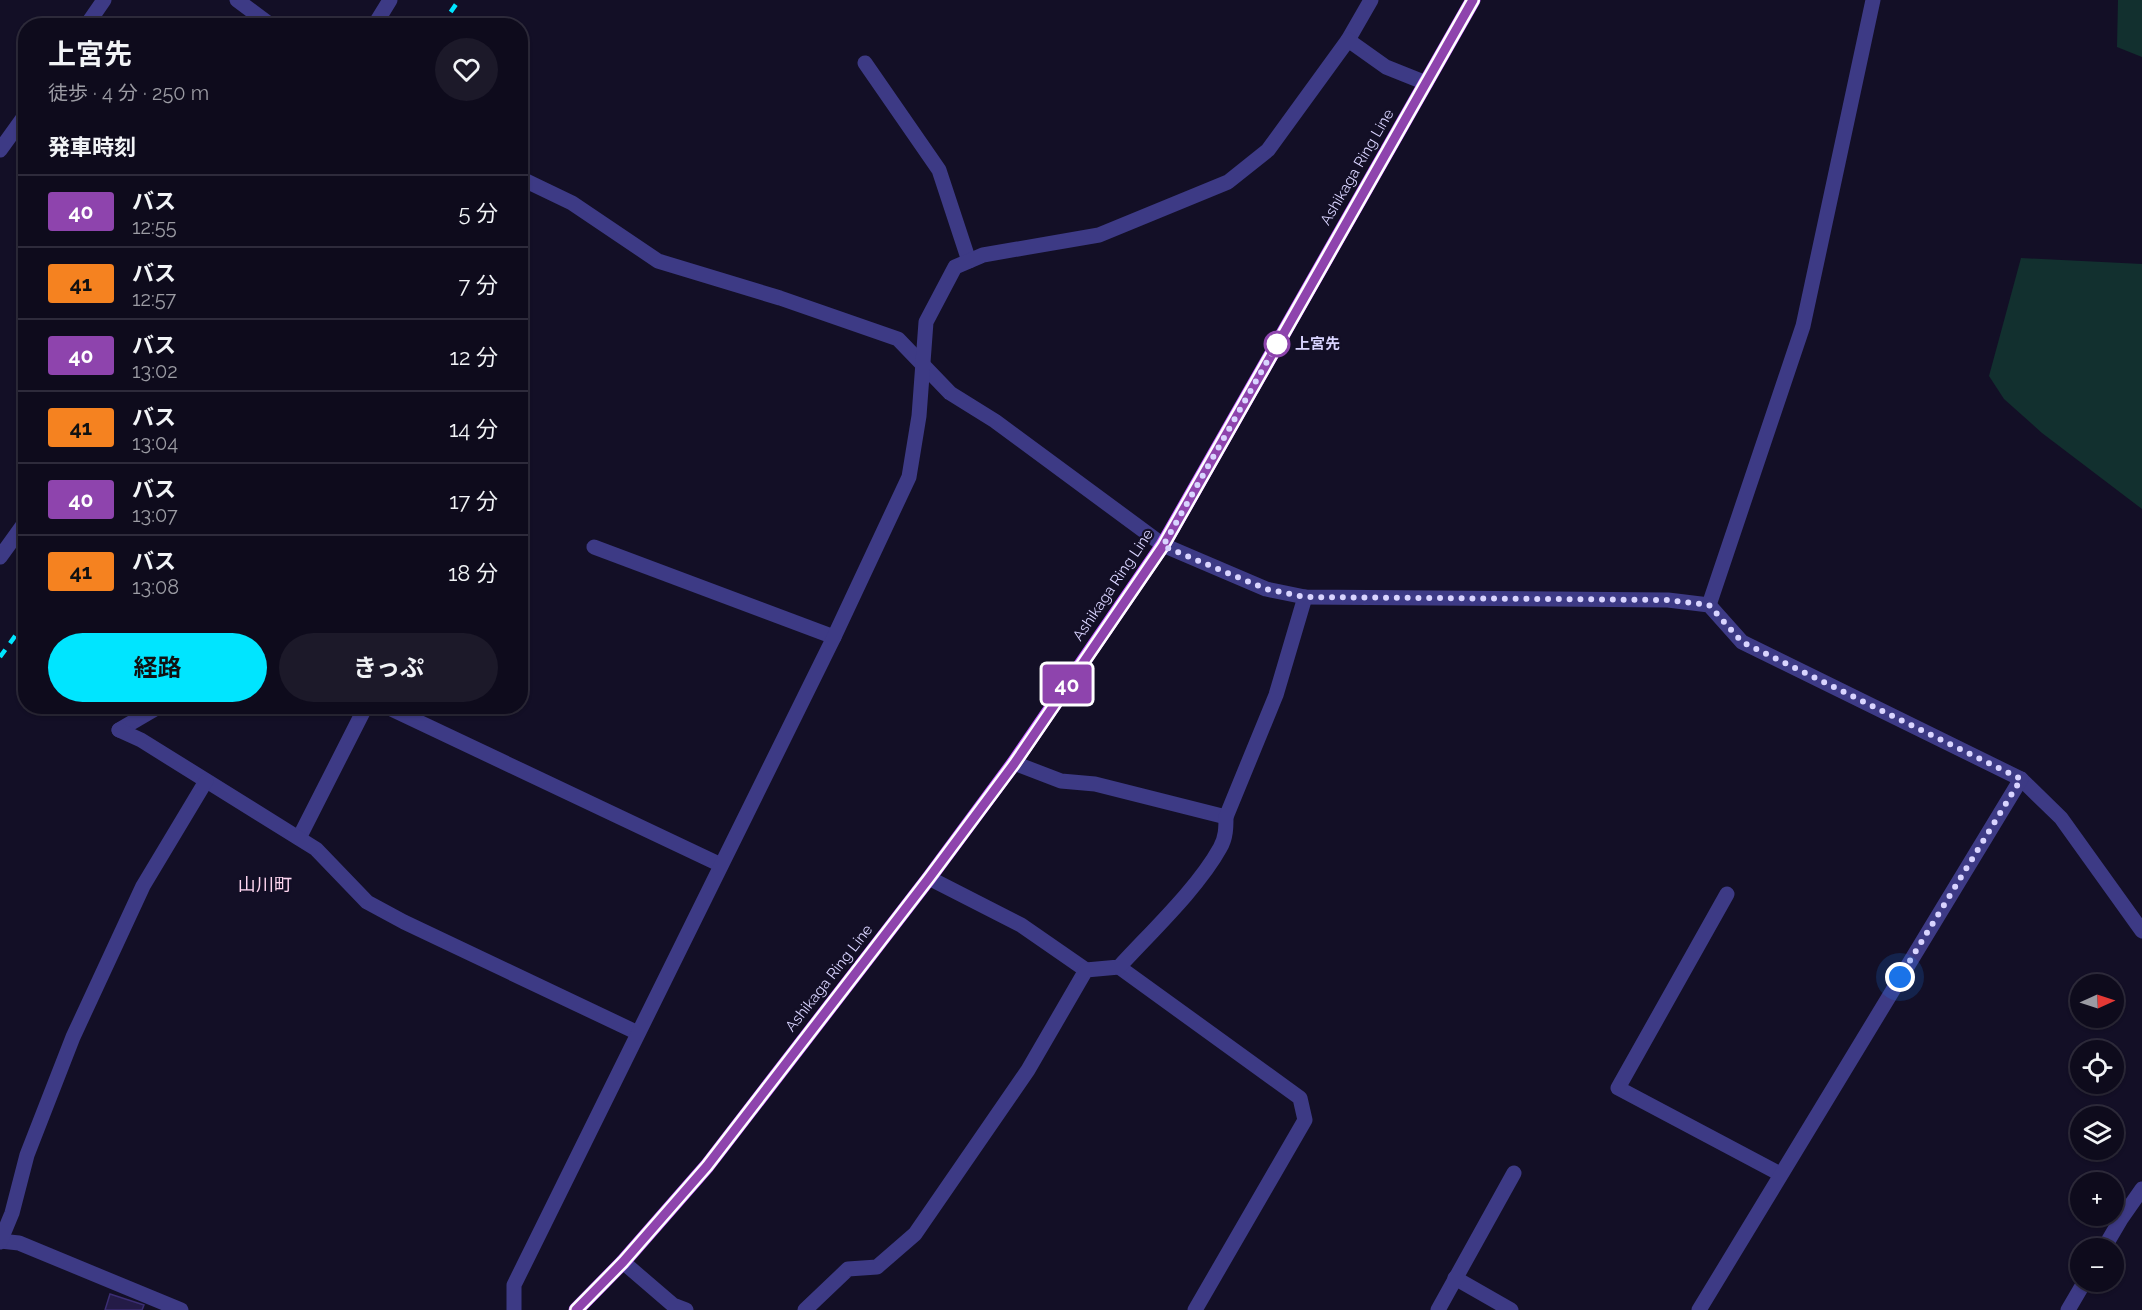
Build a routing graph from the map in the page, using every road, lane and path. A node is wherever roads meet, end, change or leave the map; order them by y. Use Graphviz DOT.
graph roads {
  1 [pos="104,0"];
  2 [pos="237,0"];
  3 [pos="390,0"];
  4 [pos="1371,0"];
  5 [pos="1473,0"];
  6 [pos="1873,0"];
  7 [pos="92,18"];
  8 [pos="261,18"];
  9 [pos="379,18"];
  10 [pos="1348,40"];
  11 [pos="865,63"];
  12 [pos="1426,83"];
  13 [pos="18,122"];
  14 [pos="5,134"];
  15 [pos="0,150"];
  16 [pos="528,182"];
  17 [pos="969,261"];
  18 [pos="923,365"];
  19 [pos="18,532"];
  20 [pos="1163,546"];
  21 [pos="594,547"];
  22 [pos="0,556"];
  23 [pos="1305,597"];
  24 [pos="1709,605"];
  25 [pos="834,637"];
  26 [pos="146,714"];
  27 [pos="362,714"];
  28 [pos="402,714"];
  29 [pos="1014,764"];
  30 [pos="2021,779"];
  31 [pos="206,781"];
  32 [pos="1226,817"];
  33 [pos="299,838"];
  34 [pos="721,865"];
  35 [pos="929,878"];
  36 [pos="1727,894"];
  37 [pos="2142,931"];
  38 [pos="1119,967"];
  39 [pos="1086,970"];
  40 [pos="638,1033"];
  41 [pos="1515,1173"];
  42 [pos="1780,1174"];
  43 [pos="2142,1189"];
  44 [pos="2110,1238"];
  45 [pos="0,1241"];
  46 [pos="623,1262"];
  47 [pos="1455,1278"];
  48 [pos="2079,1292"];
  49 [pos="181,1310"];
  50 [pos="514,1310"];
  51 [pos="576,1310"];
  52 [pos="686,1310"];
  53 [pos="805,1310"];
  54 [pos="1195,1310"];
  55 [pos="1438,1310"];
  56 [pos="1511,1310"];
  57 [pos="1699,1310"];
  58 [pos="2068,1310"];
  1 -- 7 [label="street"];
  2 -- 8 [label="street"];
  3 -- 9 [label="street"];
  4 -- 10 [label="street"];
  5 -- 12 [label="main road, Ashikaga Ring Line"];
  6 -- 24 [label="street"];
  10 -- 12 [label="street"];
  10 -- 17 [label="street"];
  11 -- 17 [label="street"];
  12 -- 20 [label="main road, Ashikaga Ring Line"];
  13 -- 14 [label="street"];
  14 -- 15 [label="street"];
  16 -- 18 [label="street"];
  17 -- 18 [label="street"];
  18 -- 20 [label="street"];
  18 -- 25 [label="street"];
  19 -- 22 [label="street"];
  20 -- 23 [label="street"];
  20 -- 29 [label="main road, Ashikaga Ring Line"];
  21 -- 25 [label="street"];
  23 -- 24 [label="street"];
  23 -- 32 [label="street"];
  24 -- 30 [label="street"];
  25 -- 34 [label="street"];
  26 -- 31 [label="street"];
  27 -- 33 [label="street"];
  28 -- 34 [label="street"];
  29 -- 32 [label="street"];
  29 -- 35 [label="main road, Ashikaga Ring Line"];
  30 -- 37 [label="street"];
  30 -- 42 [label="street"];
  31 -- 33 [label="street"];
  31 -- 45 [label="street"];
  32 -- 38 [label="street"];
  33 -- 40 [label="street"];
  34 -- 40 [label="street"];
  35 -- 39 [label="street"];
  35 -- 46 [label="main road, Ashikaga Ring Line"];
  36 -- 42 [label="street"];
  38 -- 39 [label="street"];
  38 -- 54 [label="street"];
  39 -- 53 [label="street"];
  40 -- 50 [label="street"];
  41 -- 47 [label="street"];
  42 -- 57 [label="street"];
  43 -- 44 [label="street"];
  45 -- 49 [label="street"];
  46 -- 51 [label="main road, Ashikaga Ring Line"];
  46 -- 52 [label="street"];
  47 -- 55 [label="street"];
  47 -- 56 [label="street"];
  48 -- 58 [label="street"];
}
